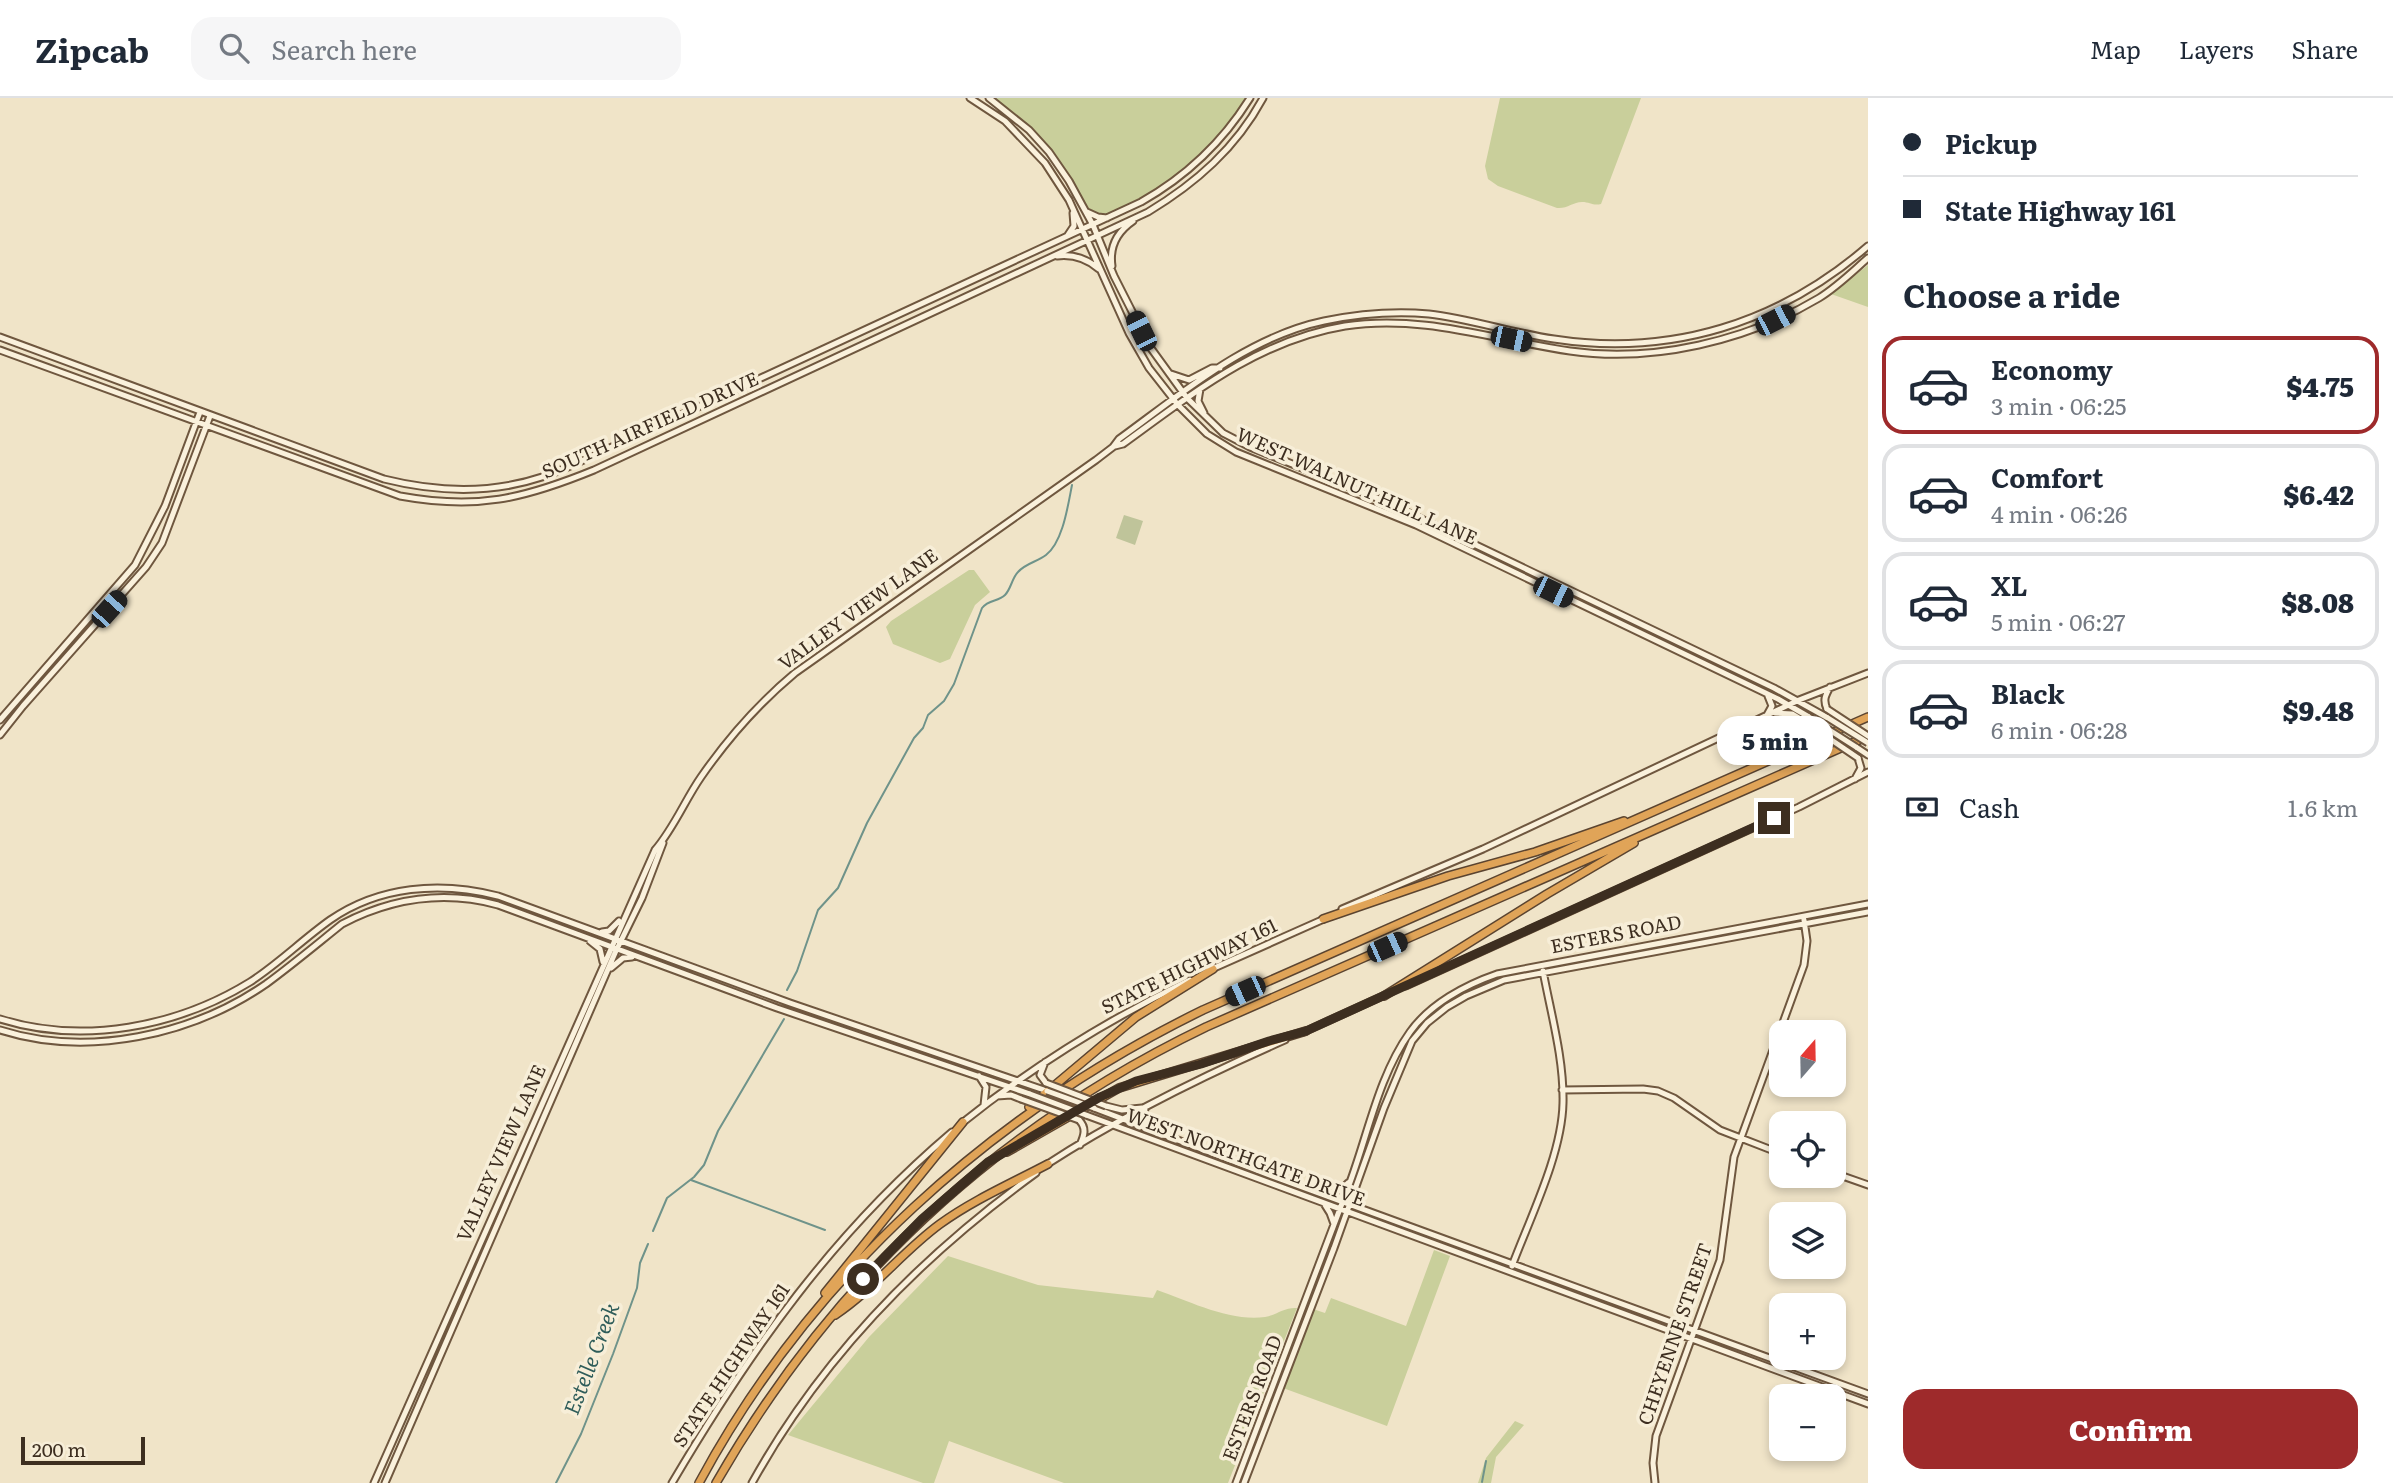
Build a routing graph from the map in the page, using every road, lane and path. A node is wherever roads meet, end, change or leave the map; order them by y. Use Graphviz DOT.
graph roads {
  1 [pos="970,98"];
  2 [pos="1250,98"];
  3 [pos="1263,98"];
  4 [pos="984,100"];
  5 [pos="1174,181"];
  6 [pos="1182,191"];
  7 [pos="1069,200"];
  8 [pos="1084,209"];
  9 [pos="1148,212"];
  10 [pos="1107,218"];
  11 [pos="1093,225"];
  12 [pos="1083,230"];
  13 [pos="1097,234"];
  14 [pos="1068,236"];
  15 [pos="1087,239"];
  16 [pos="1868,246"];
  17 [pos="1047,258"];
  18 [pos="1868,258"];
  19 [pos="1102,272"];
  20 [pos="1114,276"];
  21 [pos="0,337"];
  22 [pos="0,350"];
  23 [pos="1220,368"];
  24 [pos="90,370"];
  25 [pos="1168,373"];
  26 [pos="85,382"];
  27 [pos="1200,389"];
  28 [pos="1185,395"];
  29 [pos="1174,399"];
  30 [pos="1178,405"];
  31 [pos="200,412"];
  32 [pos="1166,413"];
  33 [pos="210,416"];
  34 [pos="1189,416"];
  35 [pos="1209,421"];
  36 [pos="195,422"];
  37 [pos="206,426"];
  38 [pos="621,443"];
  39 [pos="1113,447"];
  40 [pos="626,455"];
  41 [pos="165,506"];
  42 [pos="175,509"];
  43 [pos="1416,516"];
  44 [pos="1412,524"];
  45 [pos="1485,549"];
  46 [pos="1481,557"];
  47 [pos="1722,663"];
  48 [pos="1718,670"];
  49 [pos="1868,673"];
  50 [pos="1829,687"];
  51 [pos="1766,693"];
  52 [pos="1799,700"];
  53 [pos="1789,705"];
  54 [pos="1774,713"];
  55 [pos="1868,717"];
  56 [pos="1764,718"];
  57 [pos="0,720"];
  58 [pos="0,735"];
  59 [pos="1868,736"];
  60 [pos="1868,743"];
  61 [pos="1867,754"];
  62 [pos="1868,772"];
  63 [pos="1855,779"];
  64 [pos="1652,813"];
  65 [pos="1658,828"];
  66 [pos="664,839"];
  67 [pos="480,891"];
  68 [pos="478,900"];
  69 [pos="1868,904"];
  70 [pos="1868,912"];
  71 [pos="625,913"];
  72 [pos="1804,915"];
  73 [pos="1323,919"];
  74 [pos="1804,923"];
  75 [pos="629,927"];
  76 [pos="598,932"];
  77 [pos="585,937"];
  78 [pos="614,938"];
  79 [pos="621,940"];
  80 [pos="610,947"];
  81 [pos="617,949"];
  82 [pos="290,953"];
  83 [pos="652,953"];
  84 [pos="636,957"];
  85 [pos="296,960"];
  86 [pos="603,964"];
  87 [pos="1541,964"];
  88 [pos="1213,969"];
  89 [pos="608,970"];
  90 [pos="1543,973"];
  91 [pos="736,984"];
  92 [pos="733,992"];
  93 [pos="1384,996"];
  94 [pos="0,1019"];
  95 [pos="1421,1019"];
  96 [pos="1427,1023"];
  97 [pos="19,1024"];
  98 [pos="0,1030"];
  99 [pos="1306,1031"];
  100 [pos="18,1035"];
  101 [pos="1047,1060"];
  102 [pos="979,1076"];
  103 [pos="1017,1079"];
  104 [pos="1008,1086"];
  105 [pos="1562,1090"];
  106 [pos="995,1097"];
  107 [pos="983,1106"];
  108 [pos="1145,1108"];
  109 [pos="1124,1119"];
  110 [pos="963,1122"];
  111 [pos="1114,1125"];
  112 [pos="1003,1130"];
  113 [pos="1157,1131"];
  114 [pos="1740,1139"];
  115 [pos="1080,1145"];
  116 [pos="1769,1149"];
  117 [pos="988,1162"];
  118 [pos="1048,1164"];
  119 [pos="1272,1176"];
  120 [pos="1846,1177"];
  121 [pos="1350,1181"];
  122 [pos="1270,1183"];
  123 [pos="1868,1185"];
  124 [pos="1324,1194"];
  125 [pos="1346,1202"];
  126 [pos="1323,1203"];
  127 [pos="1343,1210"];
  128 [pos="1334,1227"];
  129 [pos="1431,1233"];
  130 [pos="1430,1242"];
  131 [pos="1513,1263"];
  132 [pos="1510,1272"];
  133 [pos="1583,1290"];
  134 [pos="1580,1298"];
  135 [pos="807,1321"];
  136 [pos="826,1322"];
  137 [pos="1695,1331"];
  138 [pos="1692,1339"];
  139 [pos="436,1341"];
  140 [pos="444,1345"];
  141 [pos="1868,1394"];
  142 [pos="1868,1404"];
  143 [pos="708,1467"];
  144 [pos="375,1480"];
  145 [pos="385,1482"];
  146 [pos="673,1483"];
  147 [pos="693,1483"];
  148 [pos="699,1483"];
  149 [pos="716,1483"];
  150 [pos="752,1483"];
  151 [pos="1236,1483"];
  152 [pos="1244,1483"];
  153 [pos="1655,1483"];
  1 -- 4 [label="main road, WEST WALNUT HILL LANE"];
  2 -- 5 [label="main road, SOUTH AIRFIELD DRIVE"];
  3 -- 6 [label="main road"];
  4 -- 7 [label="main road, WEST WALNUT HILL LANE"];
  4 -- 8 [label="main road, WEST WALNUT HILL LANE"];
  5 -- 6 [label="main road"];
  5 -- 10 [label="main road, SOUTH AIRFIELD DRIVE"];
  6 -- 9 [label="main road"];
  7 -- 12 [label="main road, WEST WALNUT HILL LANE"];
  7 -- 14 [label="main road"];
  8 -- 10 [label="main road"];
  8 -- 11 [label="main road, WEST WALNUT HILL LANE"];
  9 -- 13 [label="main road, SOUTH AIRFIELD DRIVE"];
  9 -- 20 [label="main road"];
  10 -- 11 [label="main road, SOUTH AIRFIELD DRIVE"];
  11 -- 12 [label="main road, SOUTH AIRFIELD DRIVE"];
  11 -- 13 [label="main road, WEST WALNUT HILL LANE"];
  12 -- 14 [label="main road, SOUTH AIRFIELD DRIVE"];
  12 -- 15 [label="main road, WEST WALNUT HILL LANE"];
  13 -- 15 [label="main road, SOUTH AIRFIELD DRIVE"];
  13 -- 20 [label="main road, WEST WALNUT HILL LANE"];
  14 -- 38 [label="main road, SOUTH AIRFIELD DRIVE"];
  15 -- 17 [label="main road, SOUTH AIRFIELD DRIVE"];
  15 -- 19 [label="main road, WEST WALNUT HILL LANE"];
  16 -- 23 [label="main road, VALLEY VIEW LANE"];
  17 -- 19 [label="main road"];
  17 -- 40 [label="main road, SOUTH AIRFIELD DRIVE"];
  18 -- 27 [label="main road, VALLEY VIEW LANE"];
  19 -- 29 [label="main road, WEST WALNUT HILL LANE"];
  20 -- 25 [label="main road, WEST WALNUT HILL LANE"];
  21 -- 24 [label="main road, SOUTH AIRFIELD DRIVE"];
  22 -- 26 [label="main road, SOUTH AIRFIELD DRIVE"];
  23 -- 25 [label="main road"];
  23 -- 28 [label="main road, VALLEY VIEW LANE"];
  24 -- 26 [label="main road"];
  24 -- 31 [label="main road, SOUTH AIRFIELD DRIVE"];
  25 -- 28 [label="main road, WEST WALNUT HILL LANE"];
  26 -- 36 [label="main road, SOUTH AIRFIELD DRIVE"];
  27 -- 28 [label="main road, VALLEY VIEW LANE"];
  27 -- 35 [label="main road"];
  28 -- 29 [label="main road, VALLEY VIEW LANE"];
  28 -- 30 [label="main road, VALLEY VIEW LANE"];
  28 -- 35 [label="main road, WEST WALNUT HILL LANE"];
  29 -- 30 [label="main road, WEST WALNUT HILL LANE"];
  29 -- 39 [label="main road, VALLEY VIEW LANE"];
  30 -- 32 [label="main road, VALLEY VIEW LANE"];
  30 -- 34 [label="main road, WEST WALNUT HILL LANE"];
  31 -- 33 [label="main road, SOUTH AIRFIELD DRIVE"];
  31 -- 36 [label="main road"];
  32 -- 34 [label="main road"];
  32 -- 39 [label="main road, VALLEY VIEW LANE"];
  33 -- 37 [label="main road"];
  33 -- 38 [label="main road, SOUTH AIRFIELD DRIVE"];
  34 -- 44 [label="main road, WEST WALNUT HILL LANE"];
  35 -- 43 [label="main road, WEST WALNUT HILL LANE"];
  36 -- 37 [label="main road, SOUTH AIRFIELD DRIVE"];
  36 -- 41 [label="main road"];
  37 -- 40 [label="main road, SOUTH AIRFIELD DRIVE"];
  37 -- 42 [label="main road"];
  38 -- 40 [label="main road"];
  39 -- 66 [label="main road, VALLEY VIEW LANE"];
  41 -- 42 [label="main road"];
  41 -- 57 [label="main road"];
  42 -- 58 [label="main road"];
  43 -- 44 [label="main road"];
  43 -- 45 [label="main road, WEST WALNUT HILL LANE"];
  44 -- 46 [label="main road, WEST WALNUT HILL LANE"];
  45 -- 46 [label="main road"];
  45 -- 47 [label="main road, WEST WALNUT HILL LANE"];
  46 -- 48 [label="main road, WEST WALNUT HILL LANE"];
  47 -- 48 [label="main road"];
  47 -- 52 [label="main road, WEST WALNUT HILL LANE"];
  48 -- 51 [label="main road, WEST WALNUT HILL LANE"];
  49 -- 50 [label="main road, STATE HIGHWAY 161"];
  50 -- 52 [label="main road, STATE HIGHWAY 161"];
  50 -- 59 [label="main road, bridge"];
  51 -- 53 [label="main road, WEST WALNUT HILL LANE"];
  51 -- 56 [label="main road"];
  52 -- 53 [label="main road, STATE HIGHWAY 161"];
  52 -- 60 [label="main road, WEST WALNUT HILL LANE, bridge"];
  53 -- 54 [label="main road, STATE HIGHWAY 161"];
  53 -- 61 [label="main road, WEST WALNUT HILL LANE, bridge"];
  54 -- 56 [label="main road, STATE HIGHWAY 161"];
  54 -- 63 [label="main road, bridge"];
  55 -- 64 [label="highway"];
  56 -- 73 [label="main road, STATE HIGHWAY 161"];
  59 -- 65 [label="highway"];
  62 -- 63 [label="main road"];
  63 -- 93 [label="main road"];
  64 -- 73 [label="highway"];
  64 -- 112 [label="highway"];
  65 -- 93 [label="highway"];
  65 -- 117 [label="highway"];
  66 -- 71 [label="main road, VALLEY VIEW LANE"];
  66 -- 75 [label="main road, VALLEY VIEW LANE"];
  67 -- 68 [label="main road"];
  67 -- 76 [label="main road, WEST NORTHGATE DRIVE"];
  67 -- 82 [label="main road, WEST NORTHGATE DRIVE"];
  68 -- 77 [label="main road, WEST NORTHGATE DRIVE"];
  68 -- 85 [label="main road, WEST NORTHGATE DRIVE"];
  69 -- 72 [label="main road, ESTERS ROAD"];
  70 -- 74 [label="main road, ESTERS ROAD"];
  71 -- 76 [label="main road"];
  71 -- 78 [label="main road, VALLEY VIEW LANE"];
  72 -- 74 [label="main road, CHEYENNE STREET"];
  72 -- 87 [label="main road, ESTERS ROAD"];
  73 -- 88 [label="main road, STATE HIGHWAY 161"];
  74 -- 90 [label="main road, ESTERS ROAD"];
  74 -- 114 [label="main road, CHEYENNE STREET"];
  75 -- 79 [label="main road, VALLEY VIEW LANE"];
  75 -- 83 [label="main road"];
  76 -- 78 [label="main road, WEST NORTHGATE DRIVE"];
  77 -- 80 [label="main road, WEST NORTHGATE DRIVE"];
  77 -- 86 [label="main road"];
  78 -- 79 [label="main road, WEST NORTHGATE DRIVE"];
  78 -- 80 [label="main road, VALLEY VIEW LANE"];
  79 -- 81 [label="main road, VALLEY VIEW LANE"];
  79 -- 83 [label="main road, WEST NORTHGATE DRIVE"];
  80 -- 81 [label="main road, WEST NORTHGATE DRIVE"];
  80 -- 86 [label="main road, VALLEY VIEW LANE"];
  81 -- 84 [label="main road, WEST NORTHGATE DRIVE"];
  81 -- 89 [label="main road, VALLEY VIEW LANE"];
  82 -- 85 [label="main road"];
  82 -- 97 [label="main road, WEST NORTHGATE DRIVE"];
  83 -- 91 [label="main road, WEST NORTHGATE DRIVE"];
  84 -- 89 [label="main road"];
  84 -- 92 [label="main road, WEST NORTHGATE DRIVE"];
  85 -- 100 [label="main road, WEST NORTHGATE DRIVE"];
  86 -- 139 [label="main road, VALLEY VIEW LANE"];
  87 -- 90 [label="main road"];
  87 -- 95 [label="main road, ESTERS ROAD"];
  88 -- 101 [label="main road, STATE HIGHWAY 161"];
  88 -- 112 [label="highway"];
  89 -- 140 [label="main road, VALLEY VIEW LANE"];
  90 -- 96 [label="main road, ESTERS ROAD"];
  90 -- 105 [label="main road"];
  91 -- 92 [label="main road"];
  91 -- 103 [label="main road, WEST NORTHGATE DRIVE"];
  92 -- 102 [label="main road, WEST NORTHGATE DRIVE"];
  93 -- 99 [label="main road"];
  94 -- 97 [label="main road, WEST NORTHGATE DRIVE"];
  95 -- 96 [label="main road"];
  95 -- 121 [label="main road, ESTERS ROAD"];
  96 -- 125 [label="main road, ESTERS ROAD"];
  97 -- 100 [label="main road"];
  98 -- 100 [label="main road, WEST NORTHGATE DRIVE"];
  99 -- 108 [label="main road"];
  99 -- 117 [label="highway"];
  101 -- 103 [label="main road, STATE HIGHWAY 161"];
  101 -- 108 [label="main road, bridge"];
  102 -- 104 [label="main road, WEST NORTHGATE DRIVE"];
  102 -- 107 [label="main road"];
  103 -- 104 [label="main road, STATE HIGHWAY 161"];
  103 -- 109 [label="main road, WEST NORTHGATE DRIVE, bridge"];
  104 -- 106 [label="main road, STATE HIGHWAY 161"];
  104 -- 111 [label="main road, WEST NORTHGATE DRIVE, bridge"];
  105 -- 114 [label="main road"];
  105 -- 131 [label="main road"];
  106 -- 107 [label="main road, STATE HIGHWAY 161"];
  106 -- 115 [label="main road, bridge"];
  107 -- 110 [label="main road, STATE HIGHWAY 161"];
  108 -- 109 [label="main road"];
  108 -- 113 [label="main road"];
  109 -- 111 [label="main road"];
  109 -- 113 [label="main road, WEST NORTHGATE DRIVE"];
  110 -- 135 [label="highway"];
  110 -- 146 [label="main road, STATE HIGHWAY 161"];
  111 -- 115 [label="main road"];
  111 -- 122 [label="main road, WEST NORTHGATE DRIVE"];
  112 -- 135 [label="highway"];
  113 -- 119 [label="main road, WEST NORTHGATE DRIVE"];
  114 -- 116 [label="main road"];
  114 -- 137 [label="main road, CHEYENNE STREET"];
  115 -- 118 [label="main road"];
  117 -- 136 [label="highway"];
  118 -- 136 [label="highway"];
  118 -- 150 [label="main road"];
  119 -- 122 [label="main road"];
  119 -- 124 [label="main road, WEST NORTHGATE DRIVE"];
  120 -- 123 [label="main road"];
  121 -- 124 [label="main road"];
  121 -- 125 [label="main road, ESTERS ROAD"];
  122 -- 126 [label="main road, WEST NORTHGATE DRIVE"];
  124 -- 125 [label="main road, WEST NORTHGATE DRIVE"];
  125 -- 127 [label="main road, ESTERS ROAD"];
  125 -- 129 [label="main road, WEST NORTHGATE DRIVE"];
  126 -- 127 [label="main road, WEST NORTHGATE DRIVE"];
  126 -- 128 [label="main road"];
  127 -- 128 [label="main road, ESTERS ROAD"];
  127 -- 130 [label="main road, WEST NORTHGATE DRIVE"];
  127 -- 152 [label="main road, ESTERS ROAD"];
  128 -- 151 [label="main road, ESTERS ROAD"];
  129 -- 130 [label="main road"];
  129 -- 131 [label="main road, WEST NORTHGATE DRIVE"];
  130 -- 132 [label="main road, WEST NORTHGATE DRIVE"];
  131 -- 132 [label="main road"];
  131 -- 133 [label="main road, WEST NORTHGATE DRIVE"];
  132 -- 134 [label="main road, WEST NORTHGATE DRIVE"];
  133 -- 134 [label="main road"];
  133 -- 137 [label="main road, WEST NORTHGATE DRIVE"];
  134 -- 138 [label="main road, WEST NORTHGATE DRIVE"];
  135 -- 143 [label="highway"];
  136 -- 149 [label="highway"];
  137 -- 138 [label="main road, CHEYENNE STREET"];
  137 -- 141 [label="main road, WEST NORTHGATE DRIVE"];
  138 -- 142 [label="main road, WEST NORTHGATE DRIVE"];
  138 -- 153 [label="main road, CHEYENNE STREET"];
  139 -- 140 [label="main road"];
  139 -- 144 [label="main road, VALLEY VIEW LANE"];
  140 -- 145 [label="main road, VALLEY VIEW LANE"];
  143 -- 147 [label="highway"];
  143 -- 148 [label="highway"];
  144 -- 145 [label="main road"];
}
